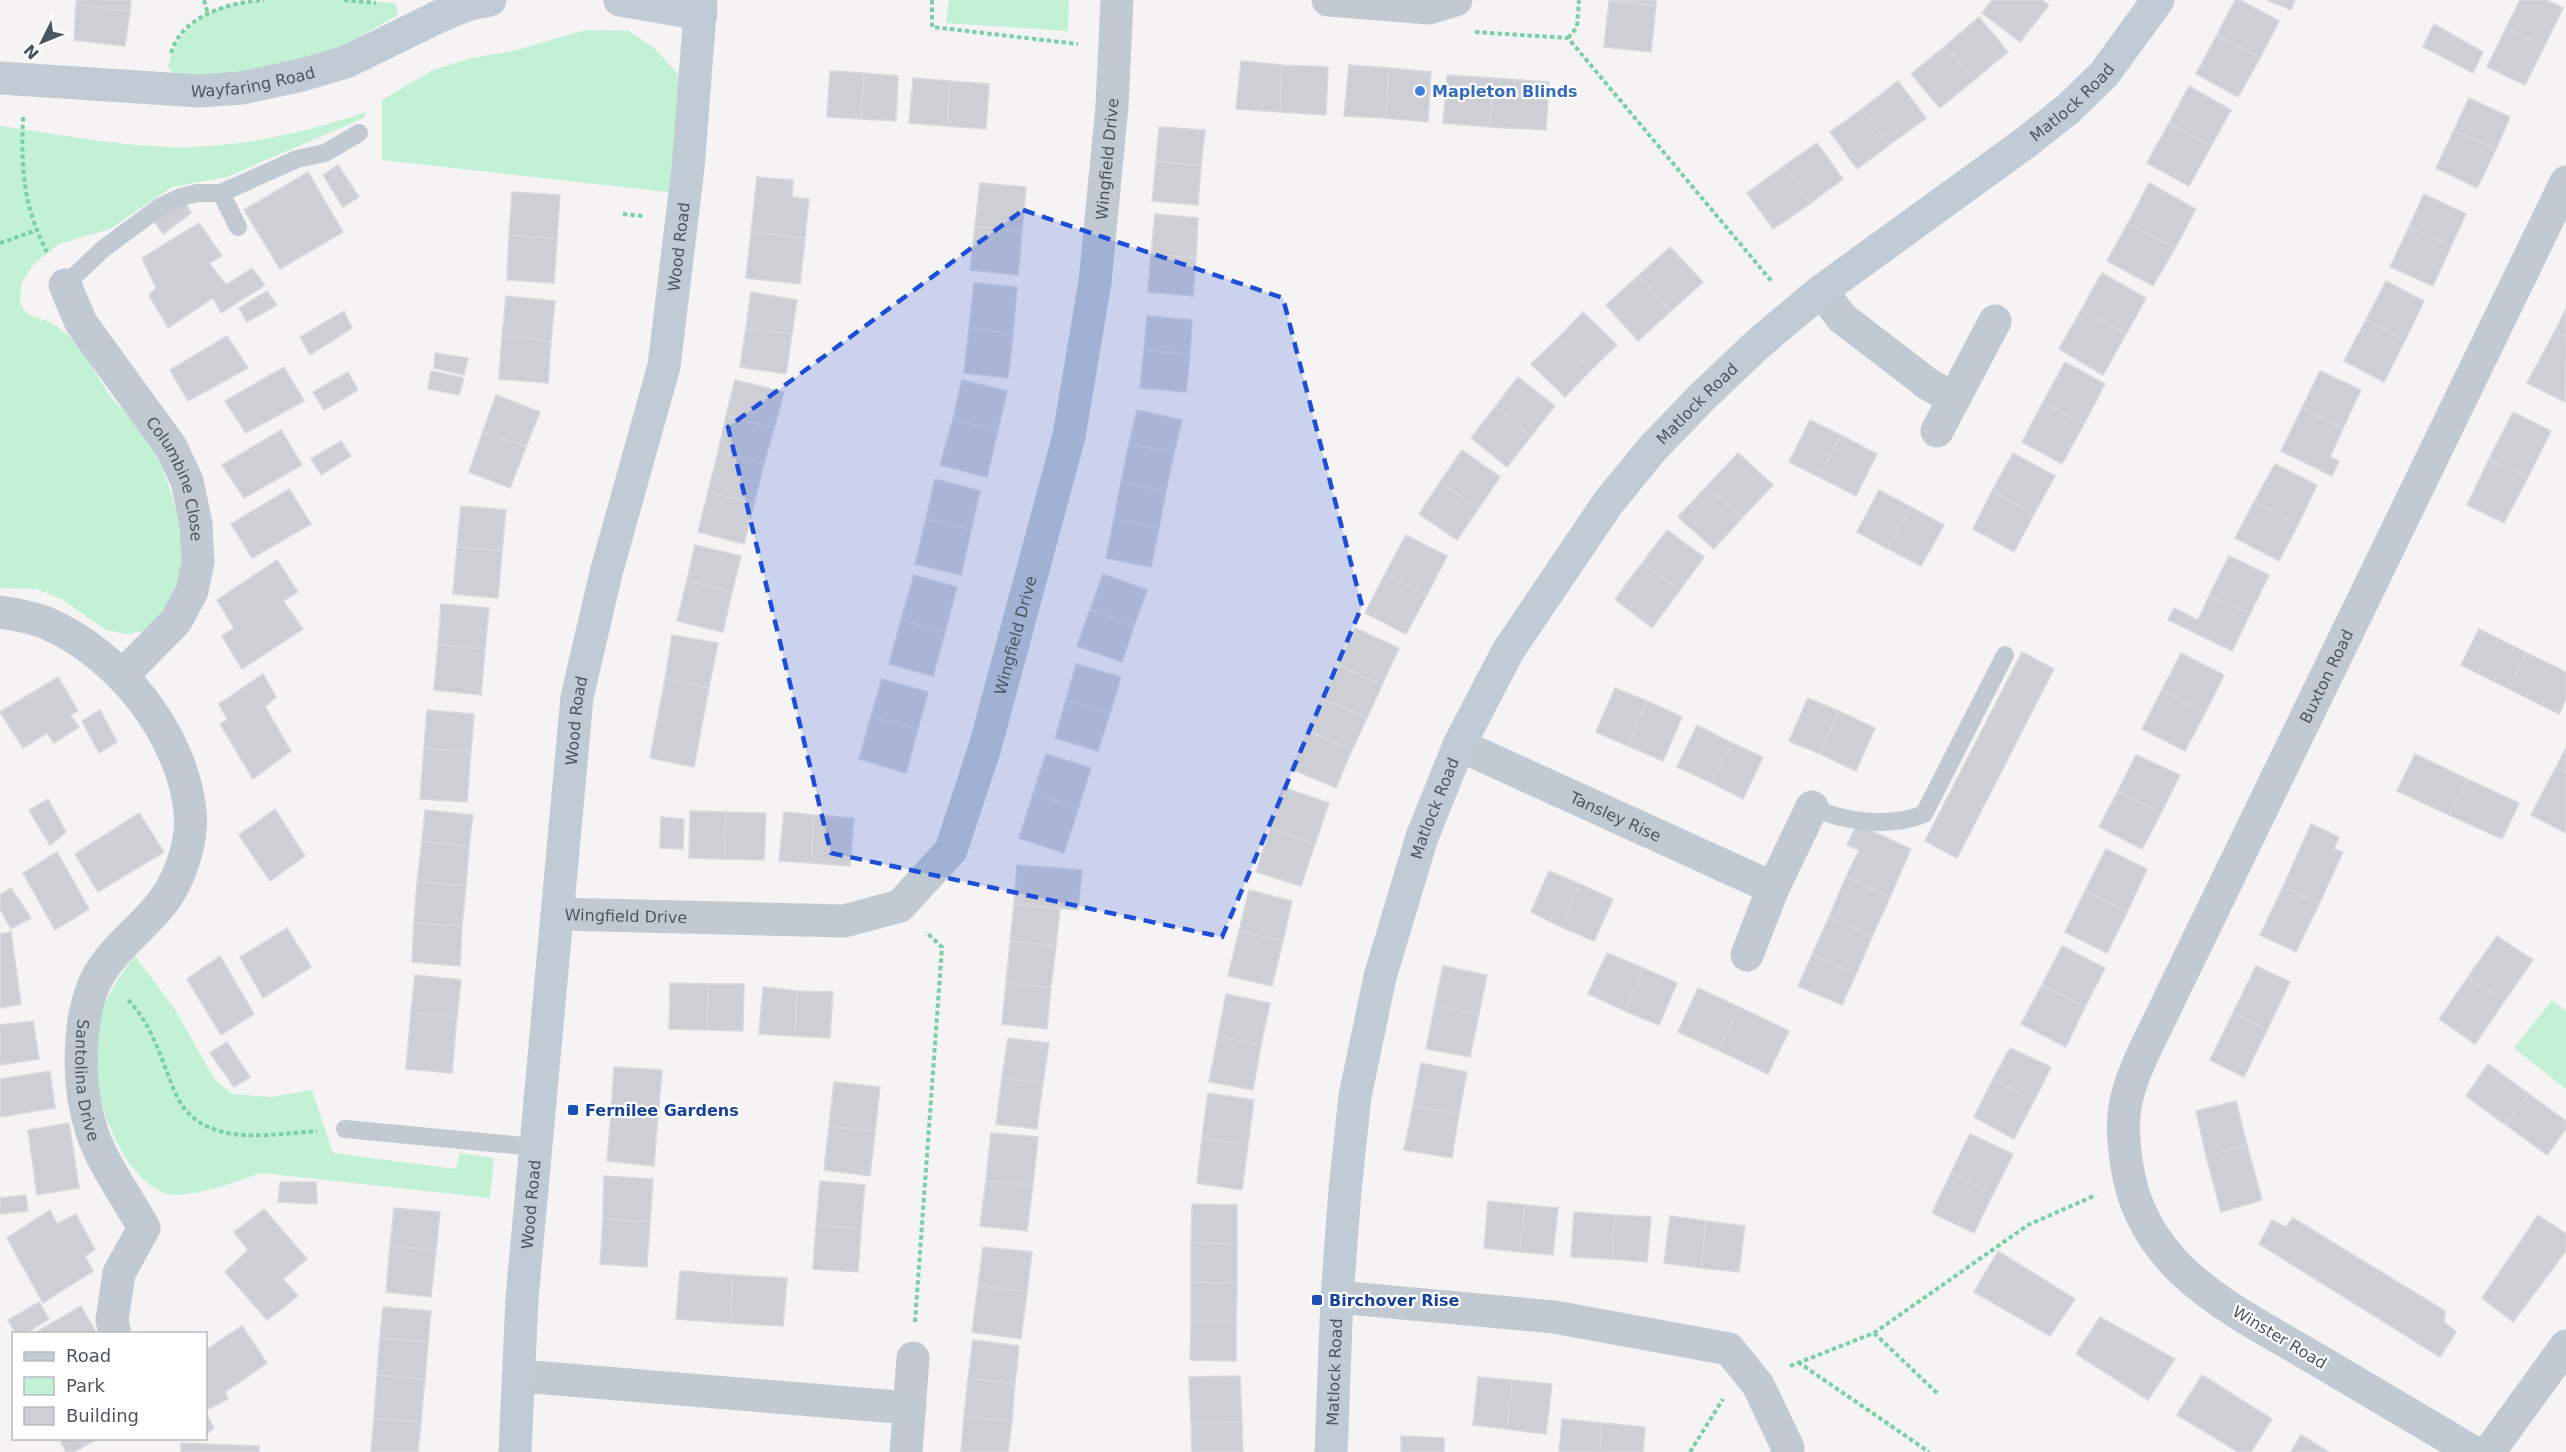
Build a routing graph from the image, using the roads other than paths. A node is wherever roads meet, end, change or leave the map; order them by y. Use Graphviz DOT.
graph roads {
  1 [pos="490,0"];
  2 [pos="620,0"];
  3 [pos="1117,0"];
  4 [pos="1328,0"];
  5 [pos="2158,0"];
  6 [pos="1450,2"];
  7 [pos="701,7"];
  8 [pos="13,80"];
  9 [pos="359,133"];
  10 [pos="2566,182"];
  11 [pos="221,193"];
  12 [pos="238,227"];
  13 [pos="65,285"];
  14 [pos="1809,301"];
  15 [pos="1995,321"];
  16 [pos="1954,399"];
  17 [pos="1937,431"];
  18 [pos="0,612"];
  19 [pos="2005,655"];
  20 [pos="123,675"];
  21 [pos="1459,745"];
  22 [pos="1812,807"];
  23 [pos="1773,888"];
  24 [pos="557,914"];
  25 [pos="1747,955"];
  26 [pos="345,1129"];
  27 [pos="535,1147"];
  28 [pos="2129,1181"];
  29 [pos="1337,1298"];
  30 [pos="115,1332"];
  31 [pos="2566,1346"];
  32 [pos="913,1359"];
  33 [pos="520,1376"];
  34 [pos="910,1408"];
  35 [pos="515,1452"];
  36 [pos="906,1452"];
  37 [pos="1331,1452"];
  38 [pos="1787,1452"];
  39 [pos="2473,1452"];
  40 [pos="2490,1452"];
  1 -- 8 [label="street, Wayfaring Road"];
  2 -- 7 [label="street"];
  3 -- 24 [label="street, Wingfield Drive"];
  4 -- 6 [label="street"];
  5 -- 14 [label="street, Matlock Road"];
  7 -- 24 [label="street, Wood Road"];
  9 -- 11 [label="lane"];
  10 -- 28 [label="street, Buxton Road"];
  11 -- 12 [label="lane"];
  11 -- 13 [label="lane"];
  13 -- 20 [label="street, Columbine Close"];
  14 -- 16 [label="street"];
  14 -- 21 [label="street, Matlock Road"];
  15 -- 16 [label="street"];
  16 -- 17 [label="street"];
  18 -- 20 [label="street, Santolina Drive"];
  19 -- 22 [label="lane"];
  20 -- 30 [label="street, Santolina Drive"];
  21 -- 23 [label="street, Tansley Rise"];
  21 -- 29 [label="street, Matlock Road"];
  22 -- 23 [label="street"];
  23 -- 25 [label="street"];
  24 -- 27 [label="street, Wood Road"];
  26 -- 27 [label="lane"];
  27 -- 33 [label="street, Wood Road"];
  28 -- 39 [label="street, Winster Road"];
  29 -- 37 [label="street, Matlock Road"];
  29 -- 38 [label="street"];
  31 -- 40 [label="street"];
  32 -- 34 [label="street"];
  33 -- 34 [label="street"];
  33 -- 35 [label="street, Wood Road"];
  34 -- 36 [label="street"];
}
